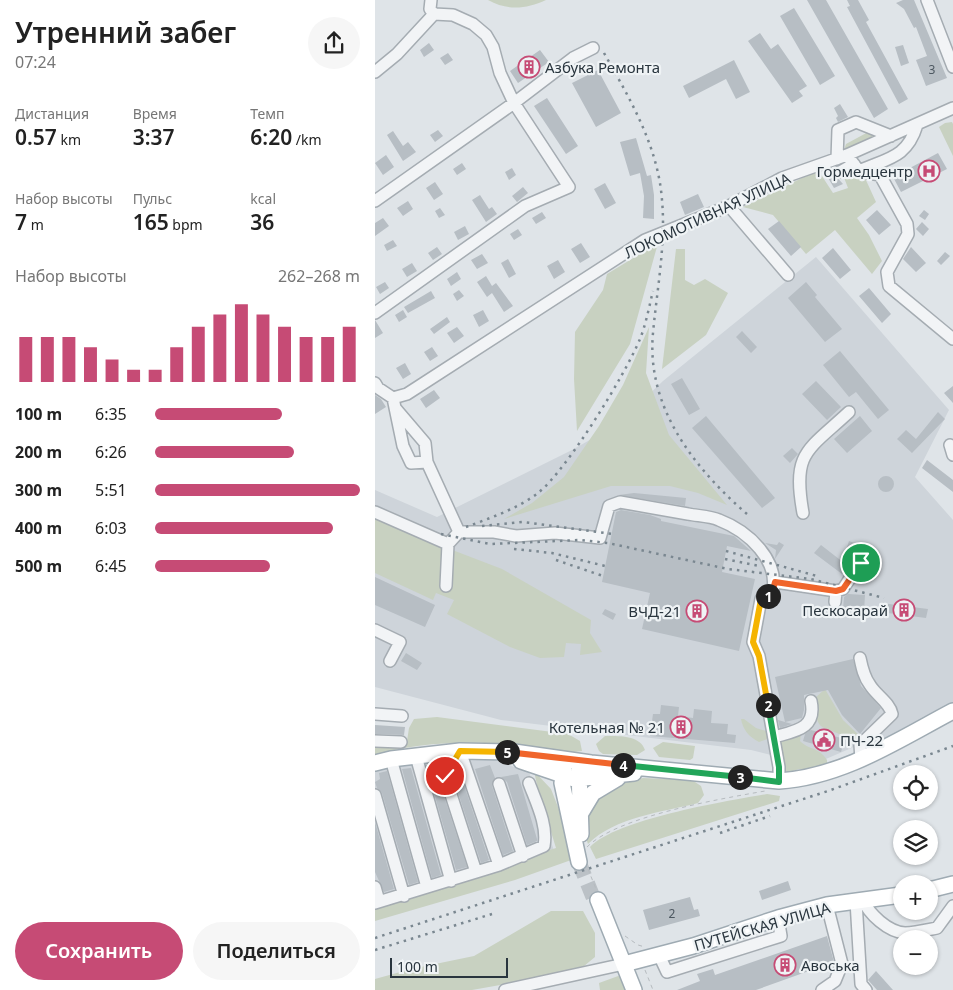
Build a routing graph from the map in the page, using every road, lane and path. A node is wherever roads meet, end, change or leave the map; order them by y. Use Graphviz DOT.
graph roads {
  1 [pos="431,0"];
  2 [pos="927,0"];
  3 [pos="434,14"];
  4 [pos="593,48"];
  5 [pos="953,66"];
  6 [pos="375,72"];
  7 [pos="514,103"];
  8 [pos="953,108"];
  9 [pos="917,125"];
  10 [pos="891,136"];
  11 [pos="849,162"];
  12 [pos="840,172"];
  13 [pos="375,201"];
  14 [pos="729,206"];
  15 [pos="788,275"];
  16 [pos="375,313"];
  17 [pos="953,338"];
  18 [pos="375,383"];
  19 [pos="395,403"];
  20 [pos="849,412"];
  21 [pos="427,462"];
  22 [pos="375,512"];
  23 [pos="803,513"];
  24 [pos="459,532"];
  25 [pos="448,544"];
  26 [pos="861,563"];
  27 [pos="775,582"];
  28 [pos="445,586"];
  29 [pos="375,630"];
  30 [pos="860,658"];
  31 [pos="390,661"];
  32 [pos="811,701"];
  33 [pos="953,711"];
  34 [pos="375,714"];
  35 [pos="403,716"];
  36 [pos="774,736"];
  37 [pos="375,740"];
  38 [pos="401,742"];
  39 [pos="460,751"];
  40 [pos="493,752"];
  41 [pos="416,756"];
  42 [pos="391,759"];
  43 [pos="861,759"];
  44 [pos="567,762"];
  45 [pos="375,763"];
  46 [pos="542,768"];
  47 [pos="677,770"];
  48 [pos="642,772"];
  49 [pos="561,776"];
  50 [pos="581,779"];
  51 [pos="779,782"];
  52 [pos="529,783"];
  53 [pos="499,784"];
  54 [pos="375,795"];
  55 [pos="567,807"];
  56 [pos="579,819"];
  57 [pos="523,856"];
  58 [pos="583,863"];
  59 [pos="499,865"];
  60 [pos="476,872"];
  61 [pos="451,881"];
  62 [pos="953,884"];
  63 [pos="375,887"];
  64 [pos="427,887"];
  65 [pos="938,888"];
  66 [pos="404,896"];
  67 [pos="893,896"];
  68 [pos="597,898"];
  69 [pos="859,901"];
  70 [pos="377,902"];
  71 [pos="827,905"];
  72 [pos="953,906"];
  73 [pos="622,933"];
  74 [pos="653,951"];
  75 [pos="624,964"];
  76 [pos="645,970"];
  77 [pos="505,990"];
  78 [pos="634,990"];
  79 [pos="653,990"];
  80 [pos="822,990"];
  81 [pos="866,990"];
  1 -- 3 [label="street"];
  2 -- 5 [label="street"];
  3 -- 6 [label="street"];
  3 -- 7 [label="street"];
  4 -- 7 [label="street"];
  7 -- 13 [label="street"];
  7 -- 16 [label="street"];
  8 -- 9 [label="street, ЛОКОМОТИВНАЯ УЛИЦА"];
  9 -- 10 [label="street, ЛОКОМОТИВНАЯ УЛИЦА"];
  9 -- 11 [label="street"];
  10 -- 11 [label="street, ЛОКОМОТИВНАЯ УЛИЦА"];
  10 -- 11 [label="street"];
  11 -- 12 [label="street"];
  11 -- 14 [label="street, ЛОКОМОТИВНАЯ УЛИЦА"];
  11 -- 17 [label="street"];
  14 -- 15 [label="street"];
  14 -- 19 [label="street, ЛОКОМОТИВНАЯ УЛИЦА"];
  18 -- 19 [label="street"];
  19 -- 21 [label="street"];
  19 -- 21 [label="street"];
  20 -- 23 [label="street"];
  21 -- 24 [label="street"];
  22 -- 25 [label="street"];
  24 -- 25 [label="street"];
  24 -- 27 [label="street"];
  25 -- 28 [label="street"];
  26 -- 27 [label="street"];
  27 -- 36 [label="street"];
  29 -- 31 [label="street"];
  30 -- 43 [label="street"];
  32 -- 36 [label="street"];
  33 -- 43 [label="main road"];
  34 -- 35 [label="street"];
  36 -- 51 [label="street"];
  37 -- 38 [label="street"];
  39 -- 40 [label="main road"];
  39 -- 41 [label="main road"];
  39 -- 59 [label="street"];
  39 -- 60 [label="street"];
  40 -- 44 [label="main road"];
  40 -- 46 [label="main road"];
  41 -- 42 [label="main road"];
  41 -- 61 [label="street"];
  42 -- 45 [label="main road"];
  42 -- 64 [label="street"];
  43 -- 51 [label="main road"];
  44 -- 47 [label="main road"];
  44 -- 49 [label="main road"];
  44 -- 50 [label="main road"];
  46 -- 49 [label="main road"];
  46 -- 55 [label="main road"];
  47 -- 48 [label="main road"];
  47 -- 51 [label="main road"];
  48 -- 50 [label="main road"];
  48 -- 56 [label="main road"];
  49 -- 50 [label="main road"];
  49 -- 55 [label="main road"];
  50 -- 56 [label="main road"];
  52 -- 57 [label="street"];
  53 -- 57 [label="street"];
  54 -- 66 [label="street"];
  55 -- 58 [label="main road"];
  56 -- 58 [label="main road"];
  57 -- 59 [label="street"];
  58 -- 68 [label="path"];
  59 -- 60 [label="street"];
  60 -- 61 [label="street"];
  61 -- 64 [label="street"];
  62 -- 65 [label="main road"];
  63 -- 70 [label="street"];
  64 -- 66 [label="street"];
  66 -- 70 [label="street"];
  67 -- 69 [label="main road, ПУТЕЙСКАЯ УЛИЦА"];
  68 -- 75 [label="main road"];
  69 -- 71 [label="main road, ПУТЕЙСКАЯ УЛИЦА"];
  69 -- 72 [label="street"];
  69 -- 81 [label="street"];
  71 -- 74 [label="main road, ПУТЕЙСКАЯ УЛИЦА"];
  71 -- 80 [label="street"];
  73 -- 74 [label="path"];
  74 -- 75 [label="main road, ПУТЕЙСКАЯ УЛИЦА"];
  75 -- 77 [label="street"];
  75 -- 78 [label="main road"];
  76 -- 79 [label="path"];
}
